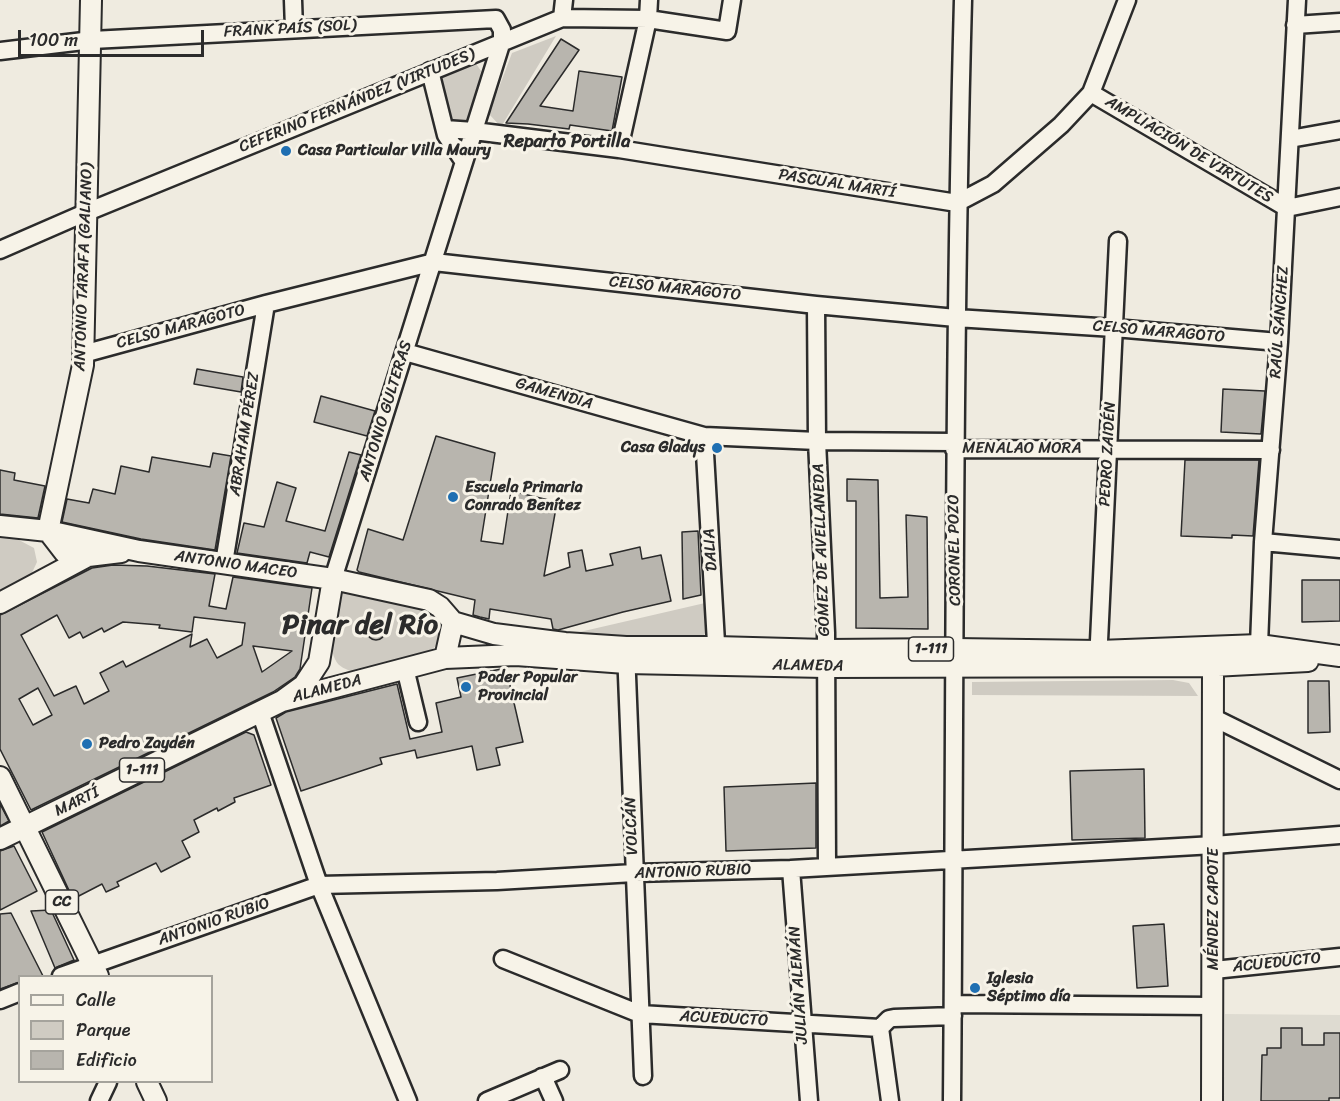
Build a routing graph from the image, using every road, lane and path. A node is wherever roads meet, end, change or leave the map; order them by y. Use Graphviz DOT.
graph roads {
  1 [pos="91,0"];
  2 [pos="293,0"];
  3 [pos="564,0"];
  4 [pos="649,0"];
  5 [pos="732,0"];
  6 [pos="963,0"];
  7 [pos="1127,0"];
  8 [pos="1297,0"];
  9 [pos="562,18"];
  10 [pos="648,19"];
  11 [pos="1340,22"];
  12 [pos="1295,25"];
  13 [pos="294,28"];
  14 [pos="502,36"];
  15 [pos="92,40"];
  16 [pos="0,51"];
  17 [pos="430,71"];
  18 [pos="1091,93"];
  19 [pos="445,129"];
  20 [pos="1340,130"];
  21 [pos="474,131"];
  22 [pos="1290,139"];
  23 [pos="619,149"];
  24 [pos="464,162"];
  25 [pos="1340,197"];
  26 [pos="957,203"];
  27 [pos="1287,208"];
  28 [pos="87,212"];
  29 [pos="1118,242"];
  30 [pos="0,250"];
  31 [pos="434,262"];
  32 [pos="266,304"];
  33 [pos="816,305"];
  34 [pos="956,318"];
  35 [pos="1114,328"];
  36 [pos="1279,342"];
  37 [pos="405,352"];
  38 [pos="83,354"];
  39 [pos="704,436"];
  40 [pos="818,441"];
  41 [pos="954,445"];
  42 [pos="1107,448"];
  43 [pos="1271,450"];
  44 [pos="0,526"];
  45 [pos="48,531"];
  46 [pos="1263,542"];
  47 [pos="1340,549"];
  48 [pos="139,550"];
  49 [pos="88,556"];
  50 [pos="224,563"];
  51 [pos="333,579"];
  52 [pos="0,603"];
  53 [pos="453,622"];
  54 [pos="1260,645"];
  55 [pos="1293,650"];
  56 [pos="626,655"];
  57 [pos="717,656"];
  58 [pos="1102,656"];
  59 [pos="1340,656"];
  60 [pos="955,657"];
  61 [pos="445,658"];
  62 [pos="826,658"];
  63 [pos="320,662"];
  64 [pos="1244,664"];
  65 [pos="1181,666"];
  66 [pos="1213,666"];
  67 [pos="405,668"];
  68 [pos="345,684"];
  69 [pos="282,701"];
  70 [pos="1213,707"];
  71 [pos="260,712"];
  72 [pos="418,722"];
  73 [pos="0,777"];
  74 [pos="1340,780"];
  75 [pos="25,828"];
  76 [pos="1340,835"];
  77 [pos="0,839"];
  78 [pos="1214,845"];
  79 [pos="953,860"];
  80 [pos="827,866"];
  81 [pos="791,869"];
  82 [pos="634,873"];
  83 [pos="319,885"];
  84 [pos="1340,957"];
  85 [pos="503,959"];
  86 [pos="1214,970"];
  87 [pos="95,971"];
  88 [pos="68,975"];
  89 [pos="18,993"];
  90 [pos="0,1000"];
  91 [pos="1213,1006"];
  92 [pos="953,1010"];
  93 [pos="640,1014"];
  94 [pos="802,1023"];
  95 [pos="880,1028"];
  96 [pos="560,1070"];
  97 [pos="642,1076"];
  98 [pos="542,1077"];
  99 [pos="108,1083"];
  100 [pos="147,1083"];
  101 [pos="99,1101"];
  102 [pos="156,1101"];
  103 [pos="408,1101"];
  104 [pos="487,1101"];
  105 [pos="554,1101"];
  106 [pos="809,1101"];
  107 [pos="890,1101"];
  108 [pos="952,1101"];
  109 [pos="1212,1101"];
  1 -- 15 [label="main road, ANTONIO TARAFA (GALIANO)"];
  2 -- 13 [label="street"];
  3 -- 9 [label="street"];
  4 -- 10 [label="street"];
  5 -- 10 [label="street, CEFERINO FERNÁNDEZ (VIRTUDES)"];
  6 -- 26 [label="street, CORONEL POZO"];
  7 -- 18 [label="street"];
  8 -- 12 [label="street, RAÚL SÁNCHEZ"];
  9 -- 10 [label="street, CEFERINO FERNÁNDEZ (VIRTUDES)"];
  9 -- 14 [label="street, CEFERINO FERNÁNDEZ (VIRTUDES)"];
  10 -- 23 [label="street"];
  11 -- 12 [label="street"];
  12 -- 22 [label="street, RAÚL SÁNCHEZ"];
  13 -- 14 [label="street, FRANK PAÍS (SOL)"];
  13 -- 15 [label="street, FRANK PAÍS (SOL)"];
  14 -- 17 [label="street, CEFERINO FERNÁNDEZ (VIRTUDES)"];
  14 -- 21 [label="street, ANTONIO GULTERAS"];
  15 -- 16 [label="street, FRANK PAÍS (SOL)"];
  15 -- 28 [label="main road, ANTONIO TARAFA (GALIANO)"];
  17 -- 19 [label="street"];
  17 -- 28 [label="street, CEFERINO FERNÁNDEZ (VIRTUDES)"];
  18 -- 26 [label="street"];
  18 -- 27 [label="street, AMPLIACIÓN DE VIRTUTES"];
  19 -- 21 [label="street, PASCUAL MARTÍ"];
  19 -- 24 [label="street"];
  20 -- 22 [label="street"];
  21 -- 23 [label="street, PASCUAL MARTÍ"];
  21 -- 24 [label="street, ANTONIO GULTERAS"];
  22 -- 27 [label="street, RAÚL SÁNCHEZ"];
  23 -- 26 [label="street, PASCUAL MARTÍ"];
  24 -- 31 [label="street, ANTONIO GULTERAS"];
  25 -- 27 [label="street"];
  26 -- 34 [label="street, CORONEL POZO"];
  27 -- 36 [label="street, RAÚL SÁNCHEZ"];
  28 -- 30 [label="street, CEFERINO FERNÁNDEZ (VIRTUDES)"];
  28 -- 38 [label="main road, ANTONIO TARAFA (GALIANO)"];
  29 -- 35 [label="street, PEDRO ZAIDÉN"];
  31 -- 32 [label="street, CELSO MARAGOTO"];
  31 -- 33 [label="street, CELSO MARAGOTO"];
  31 -- 37 [label="street, ANTONIO GULTERAS"];
  32 -- 38 [label="street, CELSO MARAGOTO"];
  32 -- 50 [label="street, ABRAHAM PÉREZ"];
  33 -- 34 [label="street, CELSO MARAGOTO"];
  33 -- 40 [label="street, GÓMEZ DE AVELLANEDA"];
  34 -- 35 [label="street, CELSO MARAGOTO"];
  34 -- 41 [label="street, CORONEL POZO"];
  35 -- 36 [label="street, CELSO MARAGOTO"];
  35 -- 42 [label="street, PEDRO ZAIDÉN"];
  36 -- 43 [label="street, RAÚL SÁNCHEZ"];
  37 -- 39 [label="street, GAMENDIA"];
  37 -- 51 [label="street, ANTONIO GULTERAS"];
  38 -- 45 [label="main road, ANTONIO TARAFA (GALIANO)"];
  39 -- 40 [label="street, MENALAO MORA"];
  39 -- 57 [label="street, DALIA"];
  40 -- 41 [label="street, MENALAO MORA"];
  40 -- 62 [label="street, GÓMEZ DE AVELLANEDA"];
  41 -- 42 [label="street, MENALAO MORA"];
  41 -- 60 [label="street, CORONEL POZO"];
  42 -- 43 [label="street, MENALAO MORA"];
  42 -- 58 [label="street, PEDRO ZAIDÉN"];
  43 -- 46 [label="street, RAÚL SÁNCHEZ"];
  44 -- 45 [label="main road, ANTONIO MACEO"];
  45 -- 48 [label="main road, ANTONIO MACEO"];
  45 -- 49 [label="main road, ANTONIO MACEO"];
  46 -- 47 [label="street"];
  46 -- 54 [label="street, RAÚL SÁNCHEZ"];
  48 -- 49 [label="main road, ANTONIO MACEO"];
  48 -- 50 [label="main road, ANTONIO MACEO"];
  49 -- 52 [label="main road"];
  50 -- 51 [label="main road, ANTONIO MACEO"];
  51 -- 53 [label="main road, ALAMEDA / 1-111"];
  51 -- 63 [label="main road, ANTONIO GULTERAS / 1-111"];
  53 -- 56 [label="main road, ALAMEDA / 1-111"];
  53 -- 61 [label="main road"];
  54 -- 55 [label="main road, ALAMEDA / 1-111"];
  54 -- 58 [label="main road, ALAMEDA / 1-111"];
  55 -- 59 [label="main road, ALAMEDA / 1-111"];
  55 -- 66 [label="main road"];
  56 -- 57 [label="main road, ALAMEDA / 1-111"];
  56 -- 61 [label="main road, ALAMEDA / 1-111"];
  56 -- 82 [label="street, VOLCÁN"];
  57 -- 62 [label="main road, ALAMEDA / 1-111"];
  58 -- 60 [label="main road, ALAMEDA / 1-111"];
  58 -- 65 [label="main road, ALAMEDA / 1-111"];
  58 -- 66 [label="main road"];
  59 -- 64 [label="main road, ALAMEDA / 1-111"];
  60 -- 62 [label="main road, ALAMEDA / 1-111"];
  60 -- 79 [label="street, CORONEL POZO"];
  61 -- 67 [label="main road, ALAMEDA / 1-111"];
  62 -- 80 [label="street, GÓMEZ DE AVELLANEDA"];
  63 -- 68 [label="main road"];
  63 -- 69 [label="main road, ANTONIO GULTERAS / 1-111"];
  64 -- 66 [label="main road, ALAMEDA / 1-111"];
  64 -- 70 [label="main road"];
  65 -- 66 [label="main road, ALAMEDA / 1-111"];
  65 -- 70 [label="main road"];
  66 -- 70 [label="main road, MÉNDEZ CAPOTE"];
  67 -- 68 [label="main road, ALAMEDA / 1-111"];
  67 -- 72 [label="street"];
  68 -- 69 [label="main road, ALAMEDA / 1-111"];
  69 -- 71 [label="main road, MARTÍ / 1-111"];
  70 -- 74 [label="street"];
  70 -- 78 [label="main road, MÉNDEZ CAPOTE"];
  71 -- 75 [label="main road, MARTÍ / 1-111"];
  71 -- 83 [label="street"];
  73 -- 75 [label="main road, CC"];
  75 -- 77 [label="main road, MARTÍ"];
  75 -- 87 [label="main road, CC"];
  76 -- 78 [label="street, ANTONIO RUBIO"];
  78 -- 79 [label="street, ANTONIO RUBIO"];
  78 -- 86 [label="main road, MÉNDEZ CAPOTE"];
  79 -- 80 [label="street, ANTONIO RUBIO"];
  79 -- 92 [label="street, CORONEL POZO"];
  80 -- 81 [label="street, ANTONIO RUBIO"];
  81 -- 82 [label="street, ANTONIO RUBIO"];
  81 -- 94 [label="street, JULIÁN ALEMÁN"];
  82 -- 83 [label="street, ANTONIO RUBIO"];
  82 -- 93 [label="street, VOLCÁN"];
  83 -- 87 [label="street, ANTONIO RUBIO"];
  83 -- 103 [label="street"];
  84 -- 86 [label="street, ACUEDUCTO"];
  85 -- 93 [label="street, ACUEDUCTO"];
  86 -- 91 [label="main road, MÉNDEZ CAPOTE"];
  87 -- 88 [label="street, ANTONIO RUBIO"];
  89 -- 90 [label="street"];
  91 -- 92 [label="street, ACUEDUCTO"];
  91 -- 109 [label="main road, MÉNDEZ CAPOTE"];
  92 -- 95 [label="street, ACUEDUCTO"];
  92 -- 108 [label="street, CORONEL POZO"];
  93 -- 94 [label="street, ACUEDUCTO"];
  93 -- 97 [label="street, VOLCÁN"];
  94 -- 95 [label="street, ACUEDUCTO"];
  94 -- 106 [label="street, JULIÁN ALEMÁN"];
  95 -- 107 [label="street"];
  96 -- 98 [label="street"];
  98 -- 104 [label="street"];
  98 -- 105 [label="street"];
  99 -- 101 [label="street"];
  100 -- 102 [label="main road"];
}
